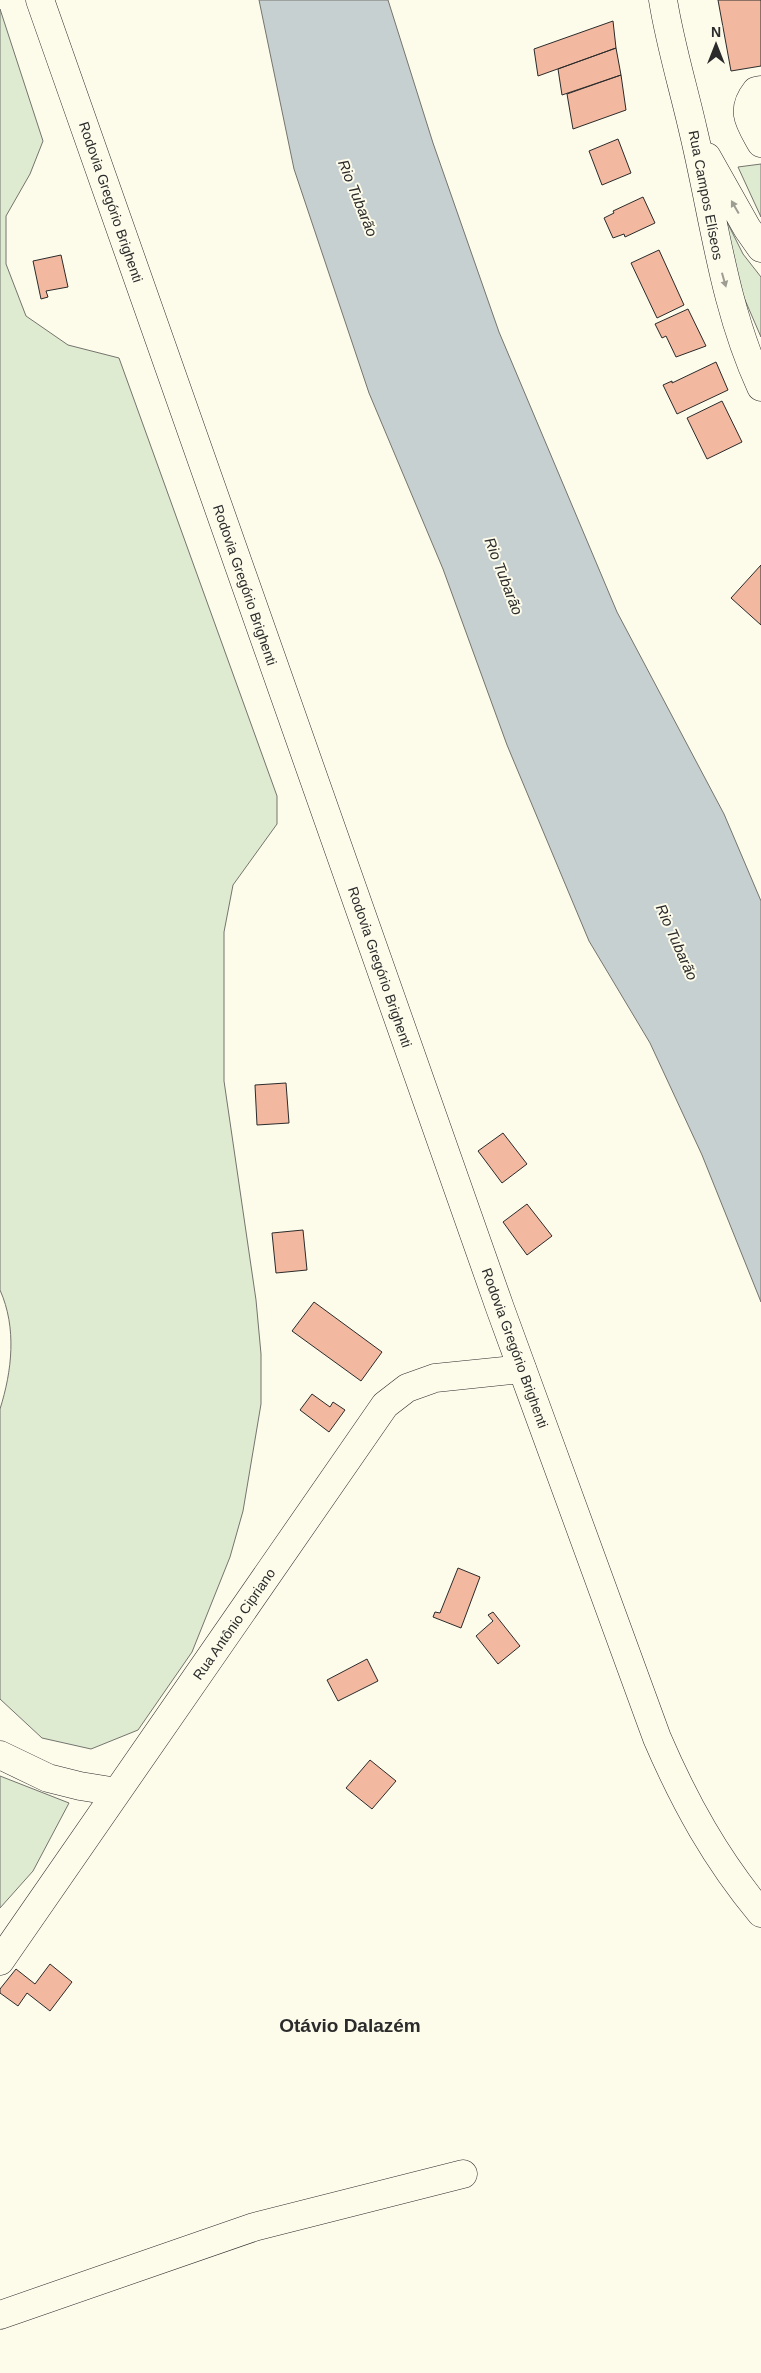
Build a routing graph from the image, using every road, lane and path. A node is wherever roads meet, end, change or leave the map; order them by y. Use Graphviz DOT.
graph roads {
  1 [pos="40,0"];
  2 [pos="662,0"];
  3 [pos="761,90"];
  4 [pos="693,130"];
  5 [pos="761,143"];
  6 [pos="761,248"];
  7 [pos="761,387"];
  8 [pos="522,1369"];
  9 [pos="0,1755"];
  10 [pos="117,1792"];
  11 [pos="761,1913"];
  12 [pos="0,1961"];
  13 [pos="464,2174"];
  14 [pos="0,2315"];
  1 -- 8 [label="main road, Rodovia Gregório Brighenti"];
  2 -- 4 [label="main road, Rua Campos Elíseos"];
  3 -- 5 [label="main road"];
  6 -- 4 [label="main road, one-way"];
  4 -- 7 [label="main road, Rua Campos Elíseos, one-way"];
  8 -- 10 [label="main road, Rua Antônio Cipriano"];
  8 -- 11 [label="main road, Rodovia Gregório Brighenti"];
  9 -- 10 [label="main road"];
  10 -- 12 [label="main road, Rua Antônio Cipriano"];
  13 -- 14 [label="main road"];
}
